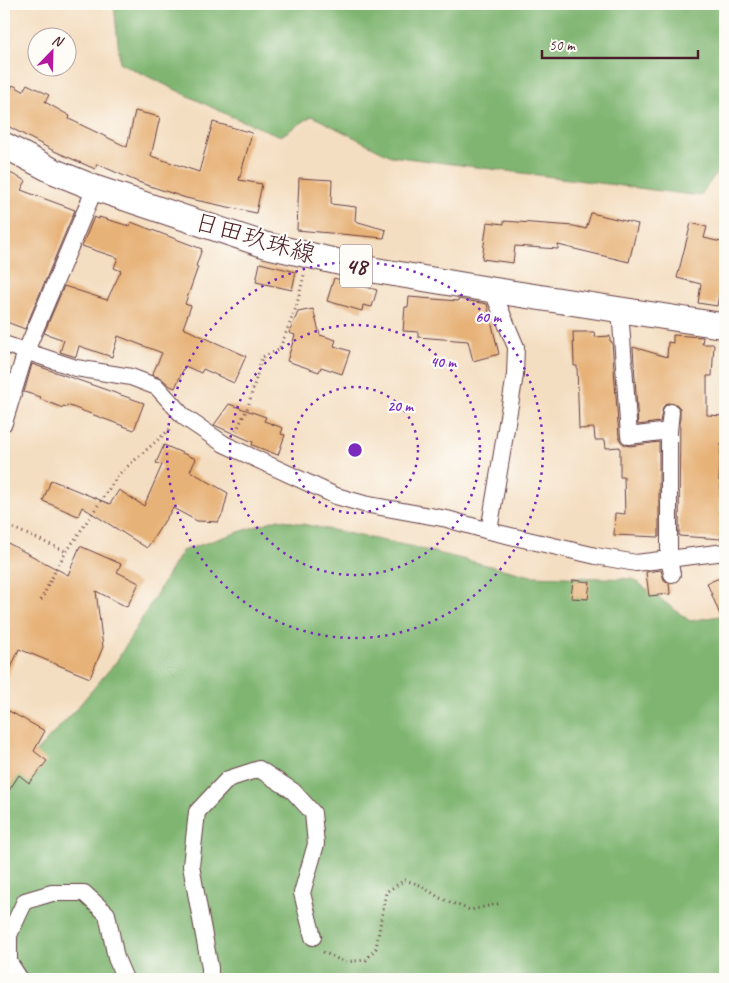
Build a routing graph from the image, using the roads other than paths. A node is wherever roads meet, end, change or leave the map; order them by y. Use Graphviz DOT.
graph roads {
  1 [pos="4,145"];
  2 [pos="95,188"];
  3 [pos="492,290"];
  4 [pos="620,309"];
  5 [pos="725,326"];
  6 [pos="4,344"];
  7 [pos="26,351"];
  8 [pos="671,412"];
  9 [pos="4,423"];
  10 [pos="670,431"];
  11 [pos="489,531"];
  12 [pos="725,552"];
  13 [pos="671,566"];
  14 [pos="313,937"];
  15 [pos="20,979"];
  16 [pos="125,979"];
  17 [pos="210,979"];
  1 -- 2 [label="main road, 日田玖珠線 / 48"];
  2 -- 3 [label="main road, 日田玖珠線 / 48"];
  2 -- 7 [label="street"];
  3 -- 4 [label="main road, 日田玖珠線 / 48"];
  3 -- 11 [label="street"];
  4 -- 5 [label="main road, 日田玖珠線 / 48"];
  4 -- 10 [label="street"];
  6 -- 7 [label="street"];
  7 -- 9 [label="street"];
  7 -- 11 [label="street"];
  8 -- 10 [label="street"];
  10 -- 13 [label="street"];
  11 -- 13 [label="street"];
  12 -- 13 [label="street"];
  14 -- 17 [label="street"];
  15 -- 16 [label="street"];
}
